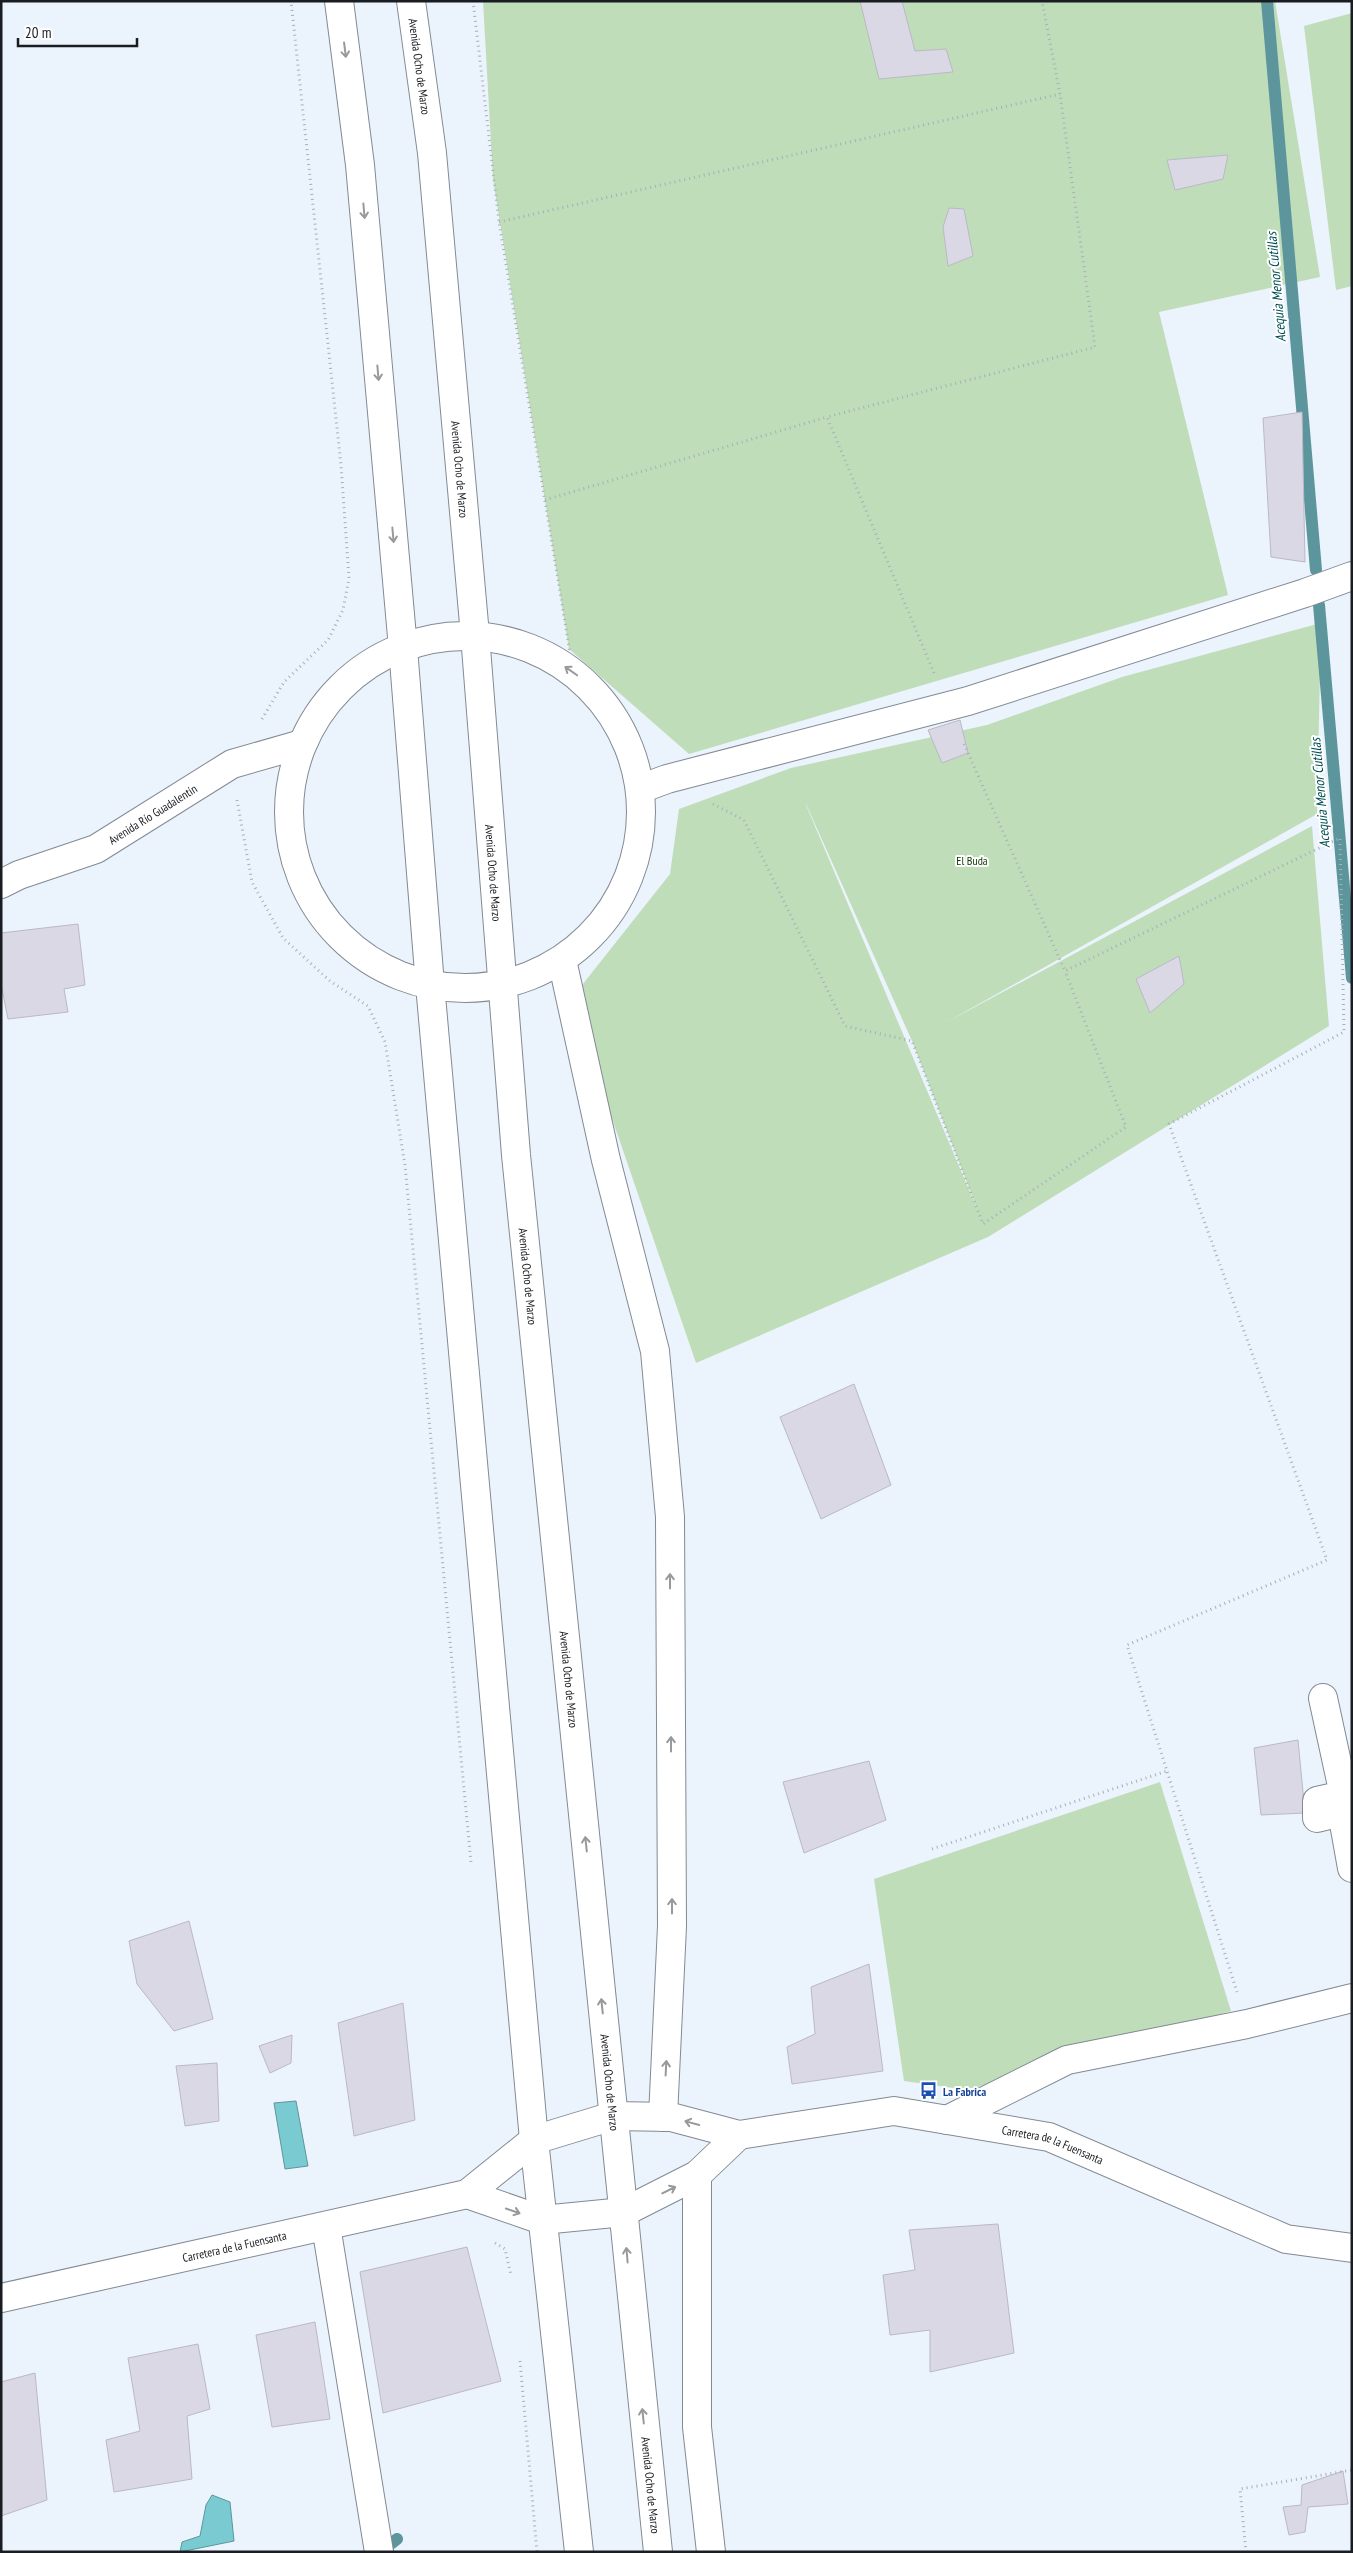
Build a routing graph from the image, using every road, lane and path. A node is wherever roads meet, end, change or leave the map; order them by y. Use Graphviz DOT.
graph roads {
  1 [pos="291,1"];
  2 [pos="339,1"];
  3 [pos="411,1"];
  4 [pos="473,1"];
  5 [pos="1042,1"];
  6 [pos="1060,94"];
  7 [pos="499,222"];
  8 [pos="827,417"];
  9 [pos="544,500"];
  10 [pos="1352,576"];
  11 [pos="475,635"];
  12 [pos="404,648"];
  13 [pos="573,671"];
  14 [pos="948,706"];
  15 [pos="302,744"];
  16 [pos="964,744"];
  17 [pos="232,764"];
  18 [pos="667,779"];
  19 [pos="640,789"];
  20 [pos="1,884"];
  21 [pos="562,960"];
  22 [pos="1065,971"];
  23 [pos="430,985"];
  24 [pos="505,985"];
  25 [pos="1323,1698"];
  26 [pos="1167,1771"];
  27 [pos="932,1849"];
  28 [pos="1352,1868"];
  29 [pos="472,1870"];
  30 [pos="1352,1998"];
  31 [pos="1247,2024"];
  32 [pos="614,2116"];
  33 [pos="663,2117"];
  34 [pos="947,2120"];
  35 [pos="739,2135"];
  36 [pos="534,2140"];
  37 [pos="697,2176"];
  38 [pos="467,2194"];
  39 [pos="624,2212"];
  40 [pos="542,2220"];
  41 [pos="326,2226"];
  42 [pos="491,2240"];
  43 [pos="1352,2248"];
  44 [pos="512,2278"];
  45 [pos="1,2298"];
  46 [pos="520,2357"];
  47 [pos="1352,2470"];
  48 [pos="379,2552"];
  49 [pos="537,2552"];
  50 [pos="579,2552"];
  51 [pos="658,2552"];
  52 [pos="711,2552"];
  53 [pos="1246,2552"];
  1 -- 17 [label="path"];
  2 -- 12 [label="main road, one-way"];
  3 -- 11 [label="main road, Avenida Ocho de Marzo"];
  4 -- 7 [label="path"];
  5 -- 6 [label="path"];
  6 -- 7 [label="path"];
  6 -- 8 [label="path"];
  7 -- 9 [label="path"];
  8 -- 9 [label="path"];
  8 -- 14 [label="path"];
  9 -- 13 [label="path"];
  10 -- 14 [label="main road"];
  11 -- 12 [label="main road"];
  13 -- 11 [label="main road, one-way"];
  11 -- 24 [label="main road, Avenida Ocho de Marzo"];
  12 -- 15 [label="main road"];
  12 -- 23 [label="main road"];
  13 -- 19 [label="main road"];
  14 -- 18 [label="main road"];
  15 -- 17 [label="main road, Avenida Río Guadalentín"];
  15 -- 23 [label="main road"];
  16 -- 22 [label="path"];
  17 -- 20 [label="main road, Avenida Río Guadalentín"];
  17 -- 29 [label="path"];
  18 -- 19 [label="main road"];
  18 -- 22 [label="path"];
  19 -- 21 [label="main road"];
  21 -- 24 [label="main road"];
  33 -- 21 [label="main road, one-way"];
  22 -- 26 [label="path"];
  23 -- 24 [label="main road"];
  23 -- 36 [label="main road"];
  32 -- 24 [label="main road, Avenida Ocho de Marzo, one-way"];
  25 -- 28 [label="main road"];
  26 -- 27 [label="path"];
  26 -- 31 [label="path"];
  30 -- 31 [label="main road"];
  31 -- 34 [label="main road"];
  32 -- 33 [label="main road"];
  32 -- 36 [label="main road"];
  32 -- 39 [label="main road, Avenida Ocho de Marzo"];
  35 -- 33 [label="main road, one-way"];
  34 -- 35 [label="main road, Carretera de la Fuensanta"];
  34 -- 43 [label="main road, Carretera de la Fuensanta"];
  35 -- 37 [label="main road"];
  36 -- 38 [label="main road"];
  36 -- 40 [label="main road"];
  39 -- 37 [label="main road, one-way"];
  37 -- 52 [label="main road"];
  38 -- 40 [label="main road, one-way"];
  38 -- 41 [label="main road, Carretera de la Fuensanta"];
  39 -- 40 [label="main road"];
  51 -- 39 [label="main road, Avenida Ocho de Marzo, one-way"];
  40 -- 50 [label="main road"];
  41 -- 45 [label="main road, Carretera de la Fuensanta"];
  41 -- 48 [label="main road"];
  42 -- 44 [label="path"];
  46 -- 49 [label="path"];
  47 -- 53 [label="path"];
}
